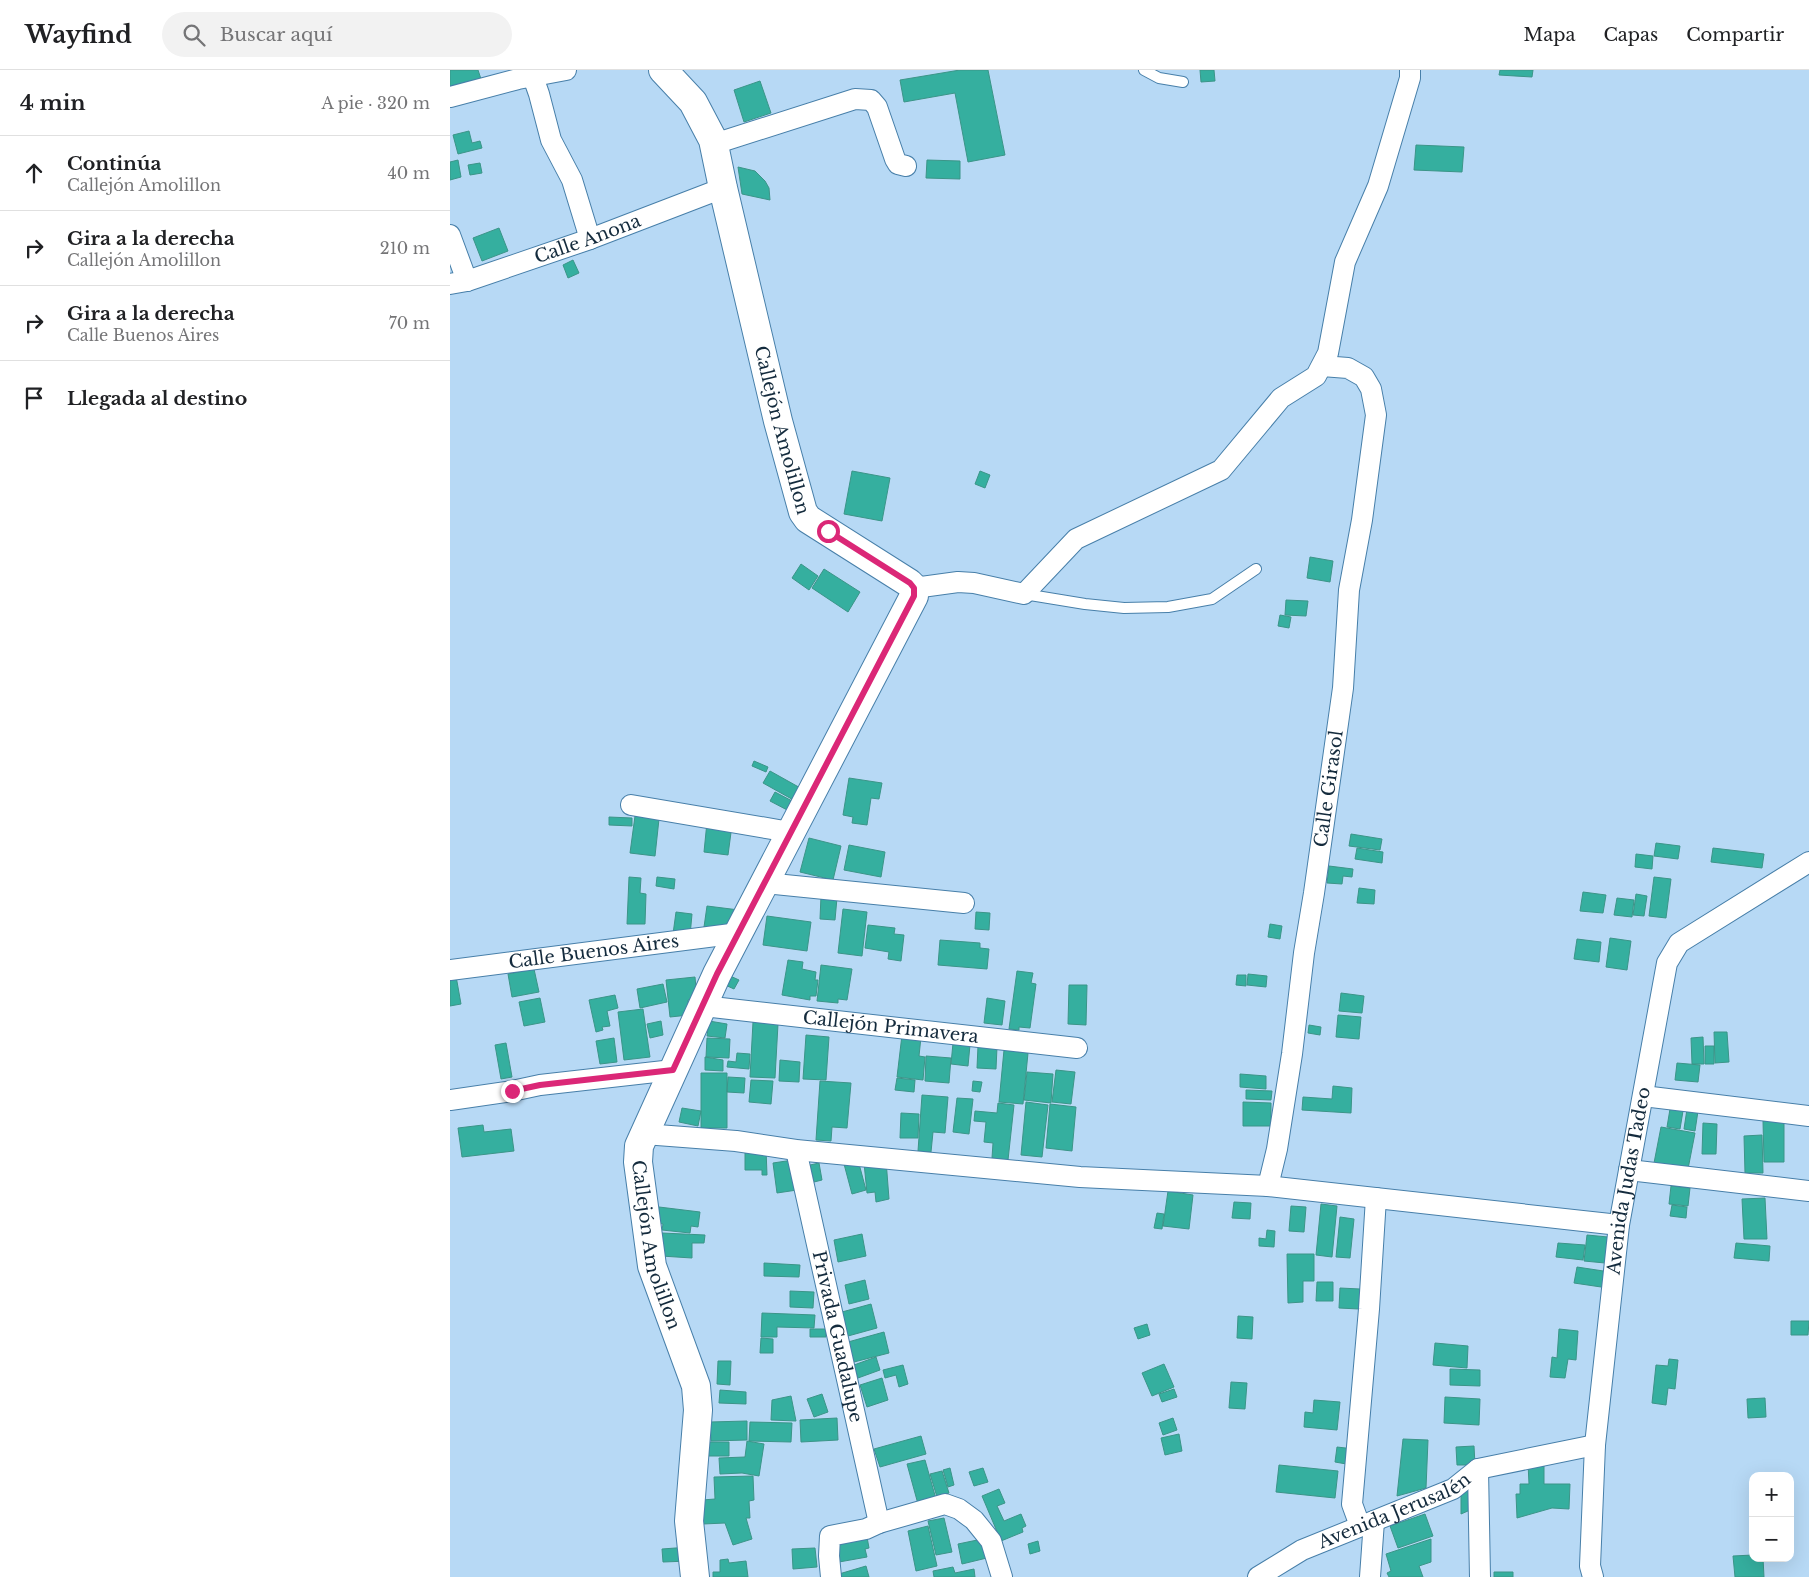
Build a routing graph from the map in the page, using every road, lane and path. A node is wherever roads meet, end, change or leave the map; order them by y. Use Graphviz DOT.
graph roads {
  1 [pos="566,70"];
  2 [pos="663,70"];
  3 [pos="1144,70"];
  4 [pos="1410,70"];
  5 [pos="533,76"];
  6 [pos="1183,82"];
  7 [pos="450,97"];
  8 [pos="714,144"];
  9 [pos="906,166"];
  10 [pos="723,188"];
  11 [pos="450,235"];
  12 [pos="590,239"];
  13 [pos="459,282"];
  14 [pos="1322,366"];
  15 [pos="1256,569"];
  16 [pos="914,588"];
  17 [pos="1024,594"];
  18 [pos="631,805"];
  19 [pos="790,832"];
  20 [pos="1809,862"];
  21 [pos="765,883"];
  22 [pos="964,903"];
  23 [pos="738,933"];
  24 [pos="450,970"];
  25 [pos="703,1006"];
  26 [pos="1077,1048"];
  27 [pos="673,1070"];
  28 [pos="1643,1096"];
  29 [pos="450,1100"];
  30 [pos="1809,1116"];
  31 [pos="644,1134"];
  32 [pos="796,1150"];
  33 [pos="1629,1170"];
  34 [pos="1268,1186"];
  35 [pos="1809,1191"];
  36 [pos="1376,1198"];
  37 [pos="1619,1225"];
  38 [pos="1595,1445"];
  39 [pos="1478,1469"];
  40 [pos="879,1523"];
  41 [pos="1367,1523"];
  42 [pos="695,1577"];
  43 [pos="831,1577"];
  44 [pos="1002,1577"];
  45 [pos="1258,1577"];
  46 [pos="1370,1577"];
  47 [pos="1480,1577"];
  48 [pos="1593,1577"];
  1 -- 5 [label="street"];
  2 -- 8 [label="street, Callejón Amolillon"];
  3 -- 6 [label="lane"];
  4 -- 14 [label="street"];
  5 -- 7 [label="street"];
  5 -- 12 [label="street"];
  8 -- 9 [label="street"];
  8 -- 10 [label="street, Callejón Amolillon"];
  10 -- 12 [label="street, Calle Anona"];
  10 -- 16 [label="street, Callejón Amolillon"];
  11 -- 13 [label="street"];
  12 -- 13 [label="street, Calle Anona"];
  14 -- 17 [label="street"];
  14 -- 34 [label="street, Calle Girasol"];
  15 -- 17 [label="lane"];
  16 -- 17 [label="street"];
  16 -- 19 [label="street, Callejón Amolillon"];
  18 -- 19 [label="street"];
  19 -- 21 [label="street, Callejón Amolillon"];
  20 -- 28 [label="street, Avenida Judas Tadeo"];
  21 -- 22 [label="street"];
  21 -- 23 [label="street, Callejón Amolillon"];
  23 -- 24 [label="street, Calle Buenos Aires"];
  23 -- 25 [label="street, Callejón Amolillon"];
  25 -- 26 [label="street, Callejón Primavera"];
  25 -- 27 [label="street, Callejón Amolillon"];
  27 -- 29 [label="street"];
  27 -- 31 [label="street, Callejón Amolillon"];
  28 -- 30 [label="street"];
  28 -- 33 [label="street, Avenida Judas Tadeo"];
  31 -- 32 [label="street"];
  31 -- 42 [label="street, Callejón Amolillon"];
  32 -- 34 [label="street"];
  32 -- 40 [label="street, Privada Guadalupe"];
  33 -- 35 [label="street"];
  33 -- 37 [label="street, Avenida Judas Tadeo"];
  34 -- 36 [label="street"];
  36 -- 37 [label="street"];
  36 -- 41 [label="street"];
  37 -- 38 [label="street, Avenida Judas Tadeo"];
  38 -- 39 [label="street, Avenida Jerusalén"];
  38 -- 48 [label="street, Avenida Judas Tadeo"];
  39 -- 41 [label="street, Avenida Jerusalén"];
  39 -- 47 [label="street"];
  40 -- 43 [label="street"];
  40 -- 44 [label="street"];
  41 -- 45 [label="street, Avenida Jerusalén"];
  41 -- 46 [label="street"];
}
